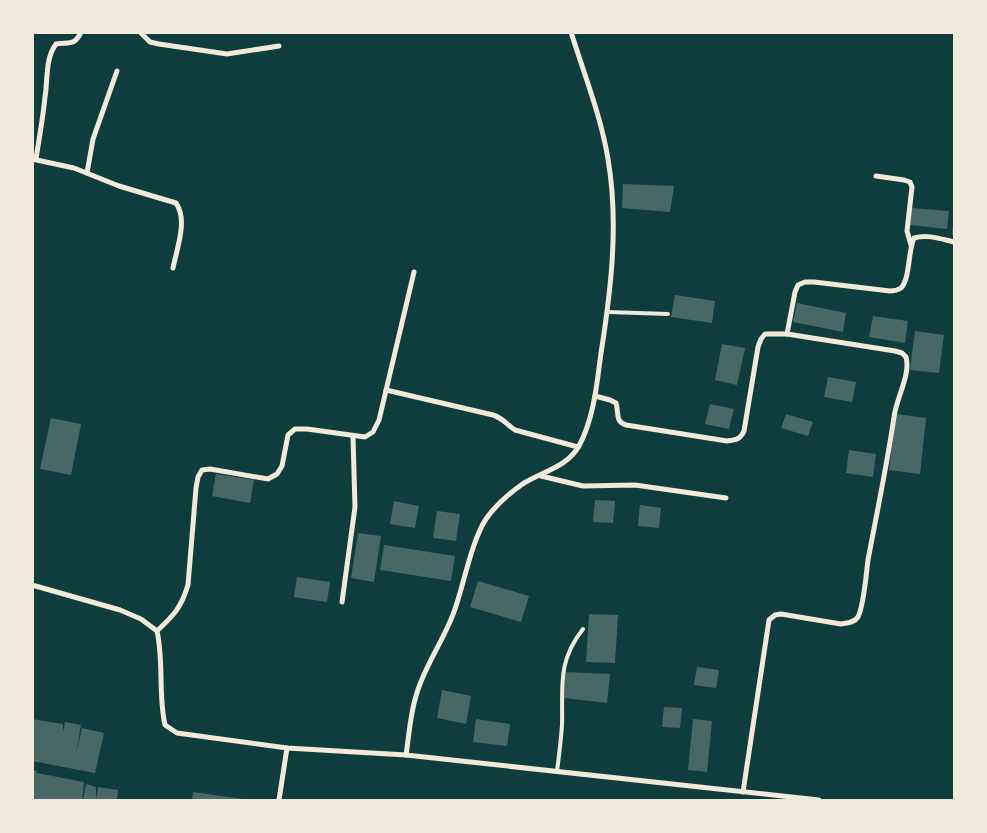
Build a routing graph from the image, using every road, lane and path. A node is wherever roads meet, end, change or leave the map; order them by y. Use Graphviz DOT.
graph roads {
  1 [pos="81,32"];
  2 [pos="140,32"];
  3 [pos="571,32"];
  4 [pos="279,46"];
  5 [pos="116,72"];
  6 [pos="34,159"];
  7 [pos="87,173"];
  8 [pos="876,176"];
  9 [pos="954,242"];
  10 [pos="911,245"];
  11 [pos="173,268"];
  12 [pos="414,272"];
  13 [pos="608,312"];
  14 [pos="668,314"];
  15 [pos="787,334"];
  16 [pos="386,390"];
  17 [pos="594,396"];
  18 [pos="353,437"];
  19 [pos="578,447"];
  20 [pos="541,476"];
  21 [pos="726,498"];
  22 [pos="32,585"];
  23 [pos="342,602"];
  24 [pos="583,629"];
  25 [pos="157,631"];
  26 [pos="287,748"];
  27 [pos="406,755"];
  28 [pos="557,771"];
  29 [pos="743,792"];
  30 [pos="279,800"];
  31 [pos="819,800"];
  1 -- 6 [label="street"];
  2 -- 4 [label="street"];
  3 -- 13 [label="street"];
  5 -- 7 [label="street"];
  6 -- 7 [label="street"];
  7 -- 11 [label="street"];
  8 -- 10 [label="street"];
  9 -- 10 [label="street"];
  10 -- 15 [label="street"];
  12 -- 16 [label="street"];
  13 -- 14 [label="lane"];
  13 -- 17 [label="street"];
  15 -- 17 [label="street"];
  15 -- 29 [label="street"];
  16 -- 18 [label="street"];
  16 -- 19 [label="street"];
  17 -- 19 [label="street"];
  18 -- 23 [label="street"];
  18 -- 25 [label="street"];
  19 -- 20 [label="street"];
  20 -- 21 [label="street"];
  20 -- 27 [label="street"];
  22 -- 25 [label="street"];
  24 -- 28 [label="lane"];
  25 -- 26 [label="street"];
  26 -- 27 [label="street"];
  26 -- 30 [label="street"];
  27 -- 28 [label="street"];
  28 -- 29 [label="street"];
  29 -- 31 [label="street"];
}
